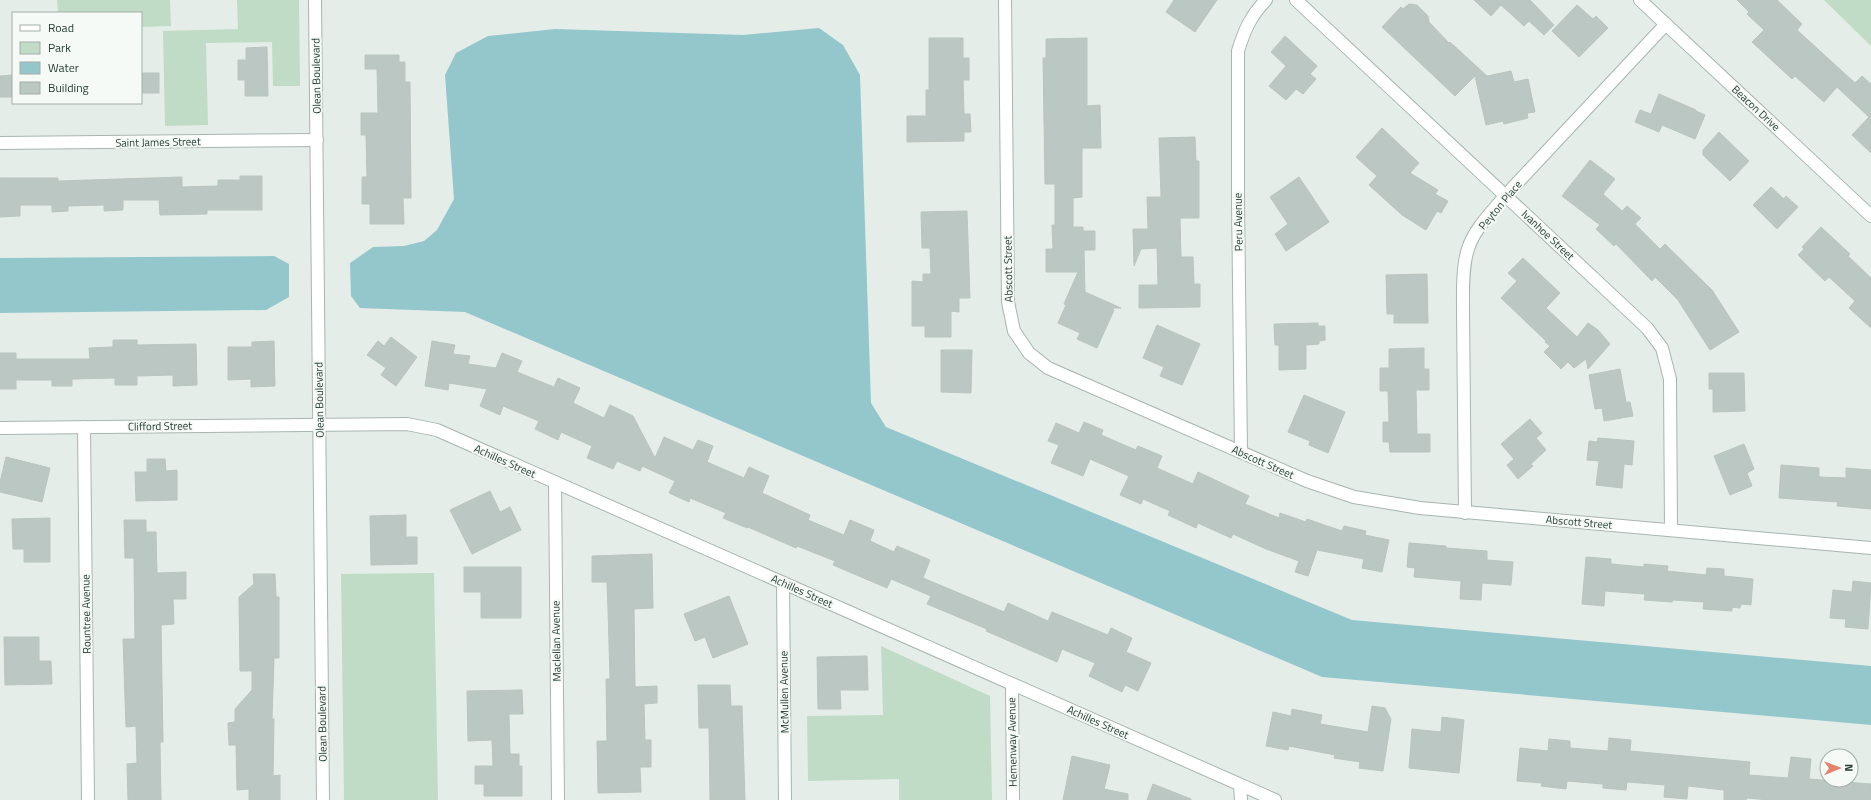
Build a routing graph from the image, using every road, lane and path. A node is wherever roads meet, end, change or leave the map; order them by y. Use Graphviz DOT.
graph roads {
  1 [pos="316,0"];
  2 [pos="1005,0"];
  3 [pos="1266,0"];
  4 [pos="1296,0"];
  5 [pos="1640,0"];
  6 [pos="1666,24"];
  7 [pos="317,140"];
  8 [pos="0,143"];
  9 [pos="1506,196"];
  10 [pos="1871,216"];
  11 [pos="319,425"];
  12 [pos="84,427"];
  13 [pos="0,428"];
  14 [pos="1241,452"];
  15 [pos="555,482"];
  16 [pos="1465,512"];
  17 [pos="1671,530"];
  18 [pos="1871,548"];
  19 [pos="783,583"];
  20 [pos="1012,684"];
  21 [pos="1240,785"];
  22 [pos="88,800"];
  23 [pos="323,800"];
  24 [pos="558,800"];
  25 [pos="785,800"];
  26 [pos="1013,800"];
  27 [pos="1241,800"];
  28 [pos="1275,800"];
  1 -- 7 [label="street, Olean Boulevard"];
  2 -- 14 [label="street, Abscott Street"];
  3 -- 14 [label="street, Peru Avenue"];
  4 -- 9 [label="street, Ivanhoe Street"];
  5 -- 6 [label="street, Beacon Drive"];
  6 -- 9 [label="street, Peyton Place"];
  6 -- 10 [label="street, Beacon Drive"];
  7 -- 8 [label="street, Saint James Street"];
  7 -- 11 [label="street, Olean Boulevard"];
  9 -- 16 [label="street, Peyton Place"];
  9 -- 17 [label="street, Ivanhoe Street"];
  11 -- 12 [label="street, Clifford Street"];
  11 -- 15 [label="street, Achilles Street"];
  11 -- 23 [label="street, Olean Boulevard"];
  12 -- 13 [label="street, Clifford Street"];
  12 -- 22 [label="street, Rountree Avenue"];
  14 -- 16 [label="street, Abscott Street"];
  15 -- 19 [label="street, Achilles Street"];
  15 -- 24 [label="street, Maclellan Avenue"];
  16 -- 17 [label="street, Abscott Street"];
  17 -- 18 [label="street, Abscott Street"];
  19 -- 20 [label="street, Achilles Street"];
  19 -- 25 [label="street, McMullen Avenue"];
  20 -- 21 [label="street, Achilles Street"];
  20 -- 26 [label="street, Hemenway Avenue"];
  21 -- 27 [label="street"];
  21 -- 28 [label="street, Achilles Street"];
}
